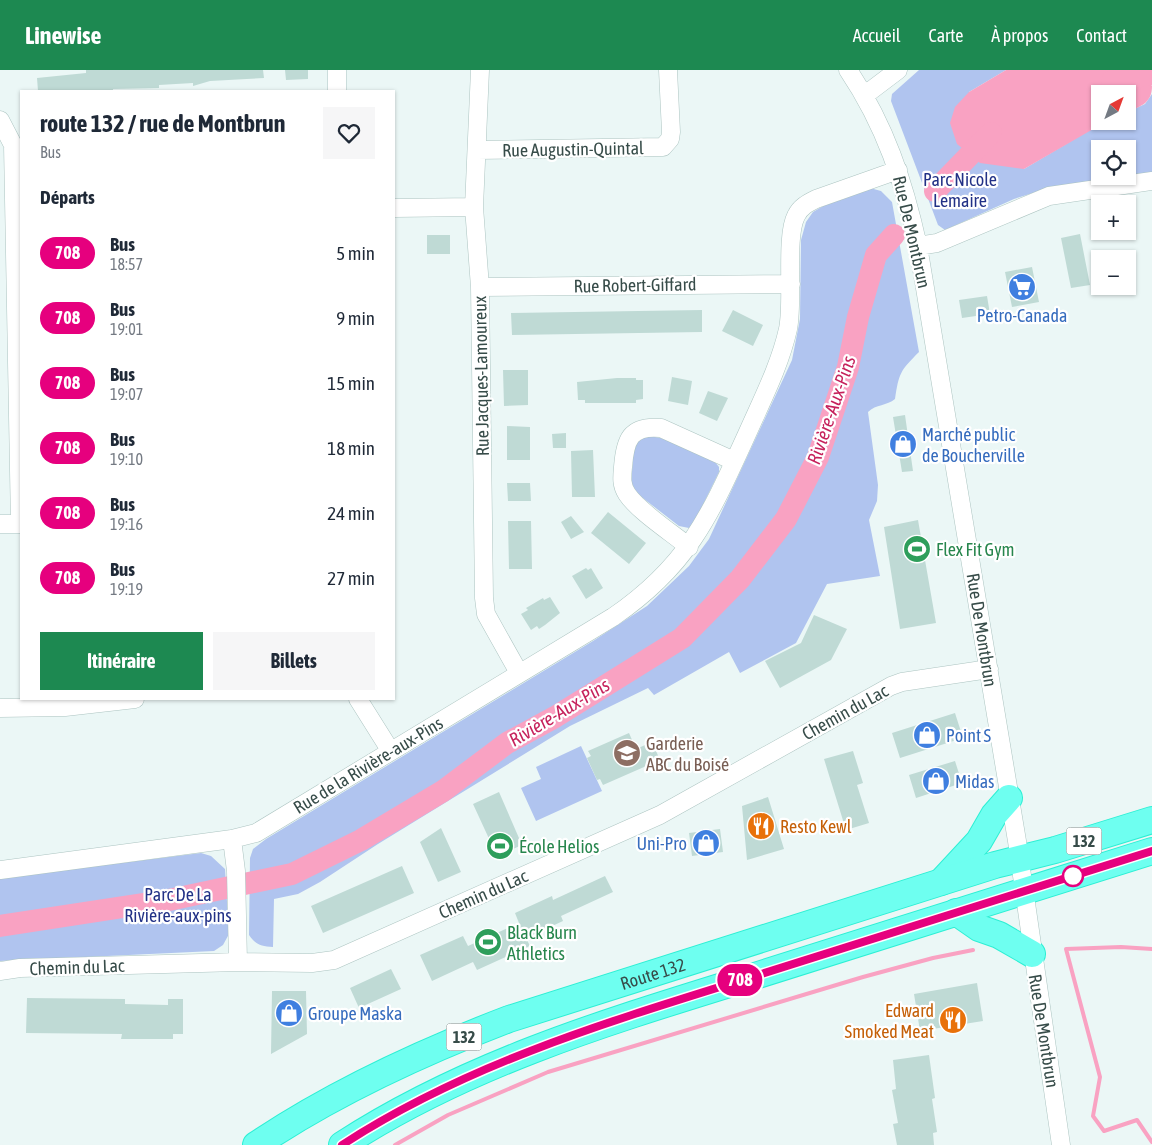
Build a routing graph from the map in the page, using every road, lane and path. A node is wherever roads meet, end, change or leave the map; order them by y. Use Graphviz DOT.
graph roads {
  1 [pos="337,70"];
  2 [pos="480,70"];
  3 [pos="668,70"];
  4 [pos="848,70"];
  5 [pos="898,70"];
  6 [pos="337,90"];
  7 [pos="865,95"];
  8 [pos="6,125"];
  9 [pos="478,150"];
  10 [pos="898,170"];
  11 [pos="1152,181"];
  12 [pos="474,207"];
  13 [pos="395,208"];
  14 [pos="918,246"];
  15 [pos="791,284"];
  16 [pos="480,287"];
  17 [pos="734,461"];
  18 [pos="20,470"];
  19 [pos="0,524"];
  20 [pos="20,524"];
  21 [pos="689,547"];
  22 [pos="989,668"];
  23 [pos="520,673"];
  24 [pos="126,700"];
  25 [pos="359,700"];
  26 [pos="0,708"];
  27 [pos="390,750"];
  28 [pos="1009,798"];
  29 [pos="1152,820"];
  30 [pos="232,840"];
  31 [pos="1152,851"];
  32 [pos="1020,860"];
  33 [pos="0,870"];
  34 [pos="941,882"];
  35 [pos="1024,891"];
  36 [pos="956,912"];
  37 [pos="1032,954"];
  38 [pos="238,962"];
  39 [pos="0,971"];
  40 [pos="256,1145"];
  41 [pos="342,1145"];
  42 [pos="1061,1145"];
  1 -- 6 [label="street"];
  2 -- 9 [label="street, Rue Jacques-Lamoureux"];
  3 -- 9 [label="street, Rue Augustin-Quintal"];
  4 -- 7 [label="street, Rue De Montbrun"];
  5 -- 7 [label="street"];
  7 -- 10 [label="street, Rue De Montbrun"];
  8 -- 18 [label="street"];
  9 -- 12 [label="street, Rue Jacques-Lamoureux"];
  10 -- 14 [label="street, Rue De Montbrun"];
  10 -- 15 [label="street, Rue de la Rivière-aux-Pins"];
  11 -- 14 [label="street"];
  12 -- 13 [label="street"];
  12 -- 16 [label="street, Rue Jacques-Lamoureux"];
  14 -- 22 [label="street, Rue De Montbrun"];
  15 -- 16 [label="street, Rue Robert-Giffard"];
  15 -- 17 [label="street, Rue de la Rivière-aux-Pins"];
  16 -- 23 [label="street, Rue Jacques-Lamoureux"];
  17 -- 21 [label="street, Rue de la Rivière-aux-Pins"];
  17 -- 21 [label="street"];
  19 -- 20 [label="street"];
  21 -- 23 [label="street, Rue de la Rivière-aux-Pins"];
  22 -- 28 [label="street, Rue De Montbrun"];
  22 -- 38 [label="street, Chemin du Lac"];
  23 -- 27 [label="street, Rue de la Rivière-aux-Pins"];
  24 -- 26 [label="street"];
  25 -- 27 [label="street"];
  27 -- 30 [label="street, Rue de la Rivière-aux-Pins"];
  28 -- 32 [label="street, Rue De Montbrun"];
  28 -- 34 [label="highway"];
  29 -- 32 [label="highway, Route 132 / 132"];
  30 -- 33 [label="street, Rue de la Rivière-aux-Pins"];
  30 -- 38 [label="street"];
  31 -- 35 [label="highway, Route 132 / 132"];
  32 -- 34 [label="highway, Route 132 / 132"];
  32 -- 35 [label="street, Rue De Montbrun"];
  34 -- 40 [label="highway, Route 132 / 132"];
  35 -- 36 [label="highway, Route 132 / 132"];
  35 -- 37 [label="street, Rue De Montbrun"];
  36 -- 37 [label="highway"];
  36 -- 41 [label="highway, Route 132 / 132"];
  37 -- 42 [label="street, Rue De Montbrun"];
  38 -- 39 [label="street, Chemin du Lac"];
}
